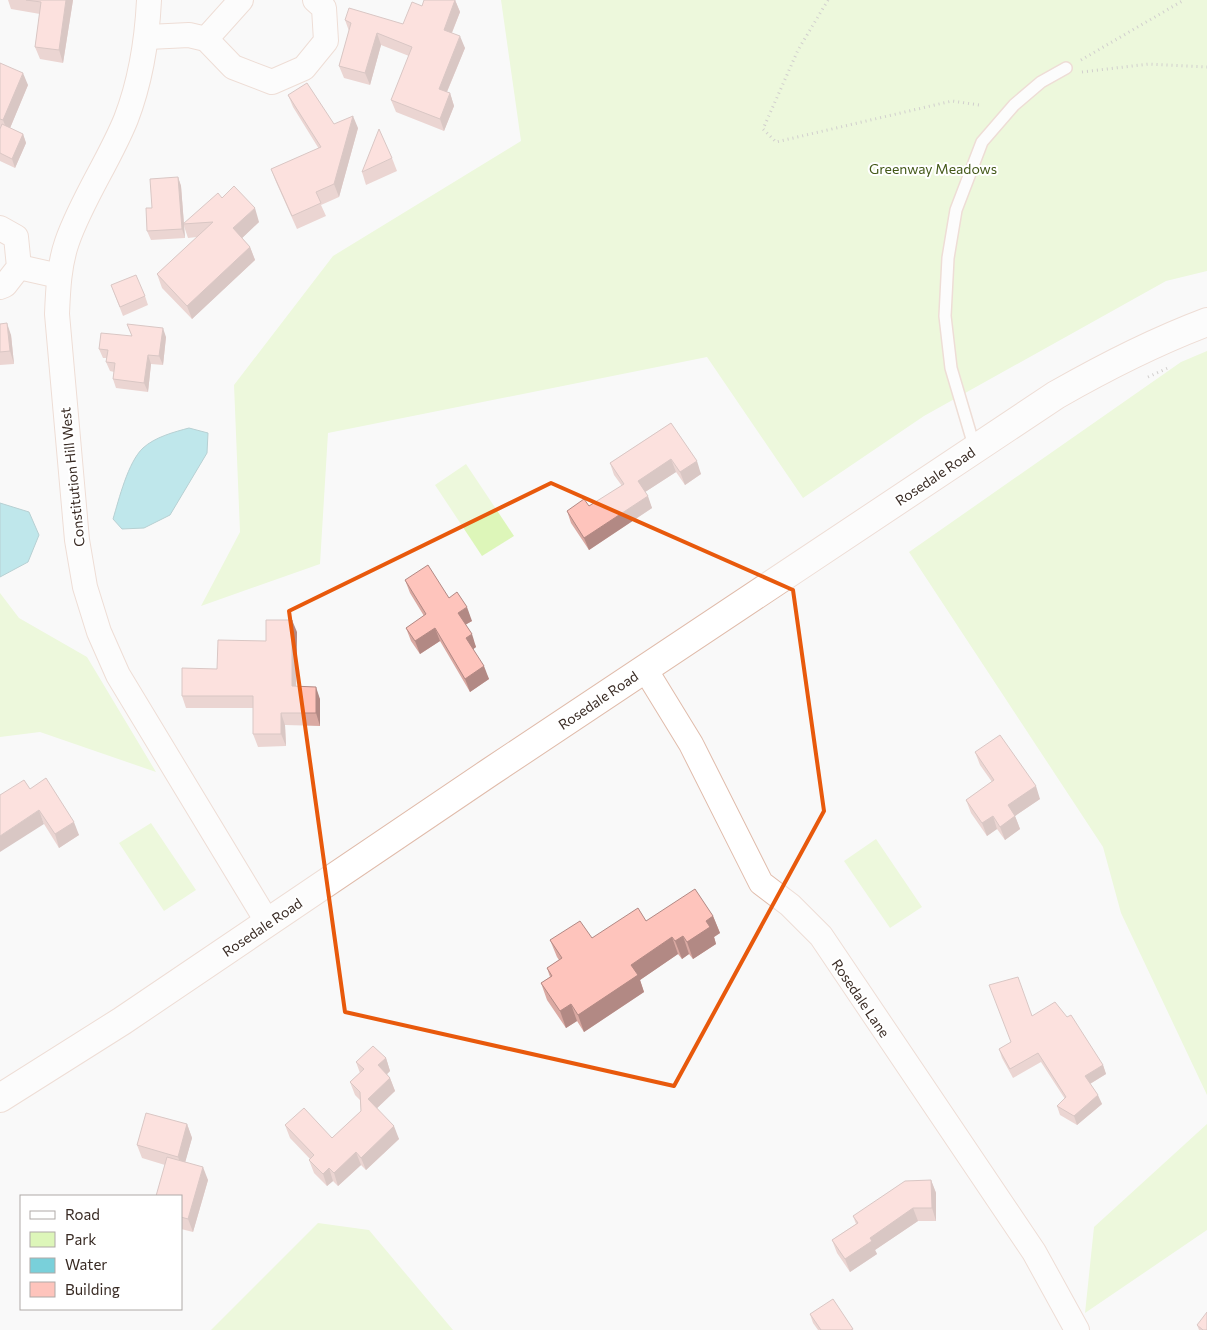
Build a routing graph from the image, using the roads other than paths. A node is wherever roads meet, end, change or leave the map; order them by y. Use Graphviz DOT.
graph roads {
  1 [pos="149,0"];
  2 [pos="241,0"];
  3 [pos="315,0"];
  4 [pos="148,37"];
  5 [pos="206,39"];
  6 [pos="1066,68"];
  7 [pos="0,228"];
  8 [pos="19,267"];
  9 [pos="59,276"];
  10 [pos="0,287"];
  11 [pos="1207,322"];
  12 [pos="975,449"];
  13 [pos="645,669"];
  14 [pos="268,923"];
  15 [pos="0,1098"];
  16 [pos="1077,1330"];
  1 -- 4 [label="street, Constitution Hill West"];
  2 -- 5 [label="street"];
  3 -- 5 [label="street"];
  4 -- 5 [label="street"];
  4 -- 9 [label="street, Constitution Hill West"];
  6 -- 12 [label="lane"];
  7 -- 8 [label="street"];
  8 -- 9 [label="street"];
  8 -- 10 [label="street"];
  9 -- 14 [label="street, Constitution Hill West"];
  11 -- 12 [label="street, Rosedale Road"];
  12 -- 13 [label="street, Rosedale Road"];
  13 -- 14 [label="street, Rosedale Road"];
  13 -- 16 [label="street, Rosedale Lane"];
  14 -- 15 [label="street, Rosedale Road"];
}
